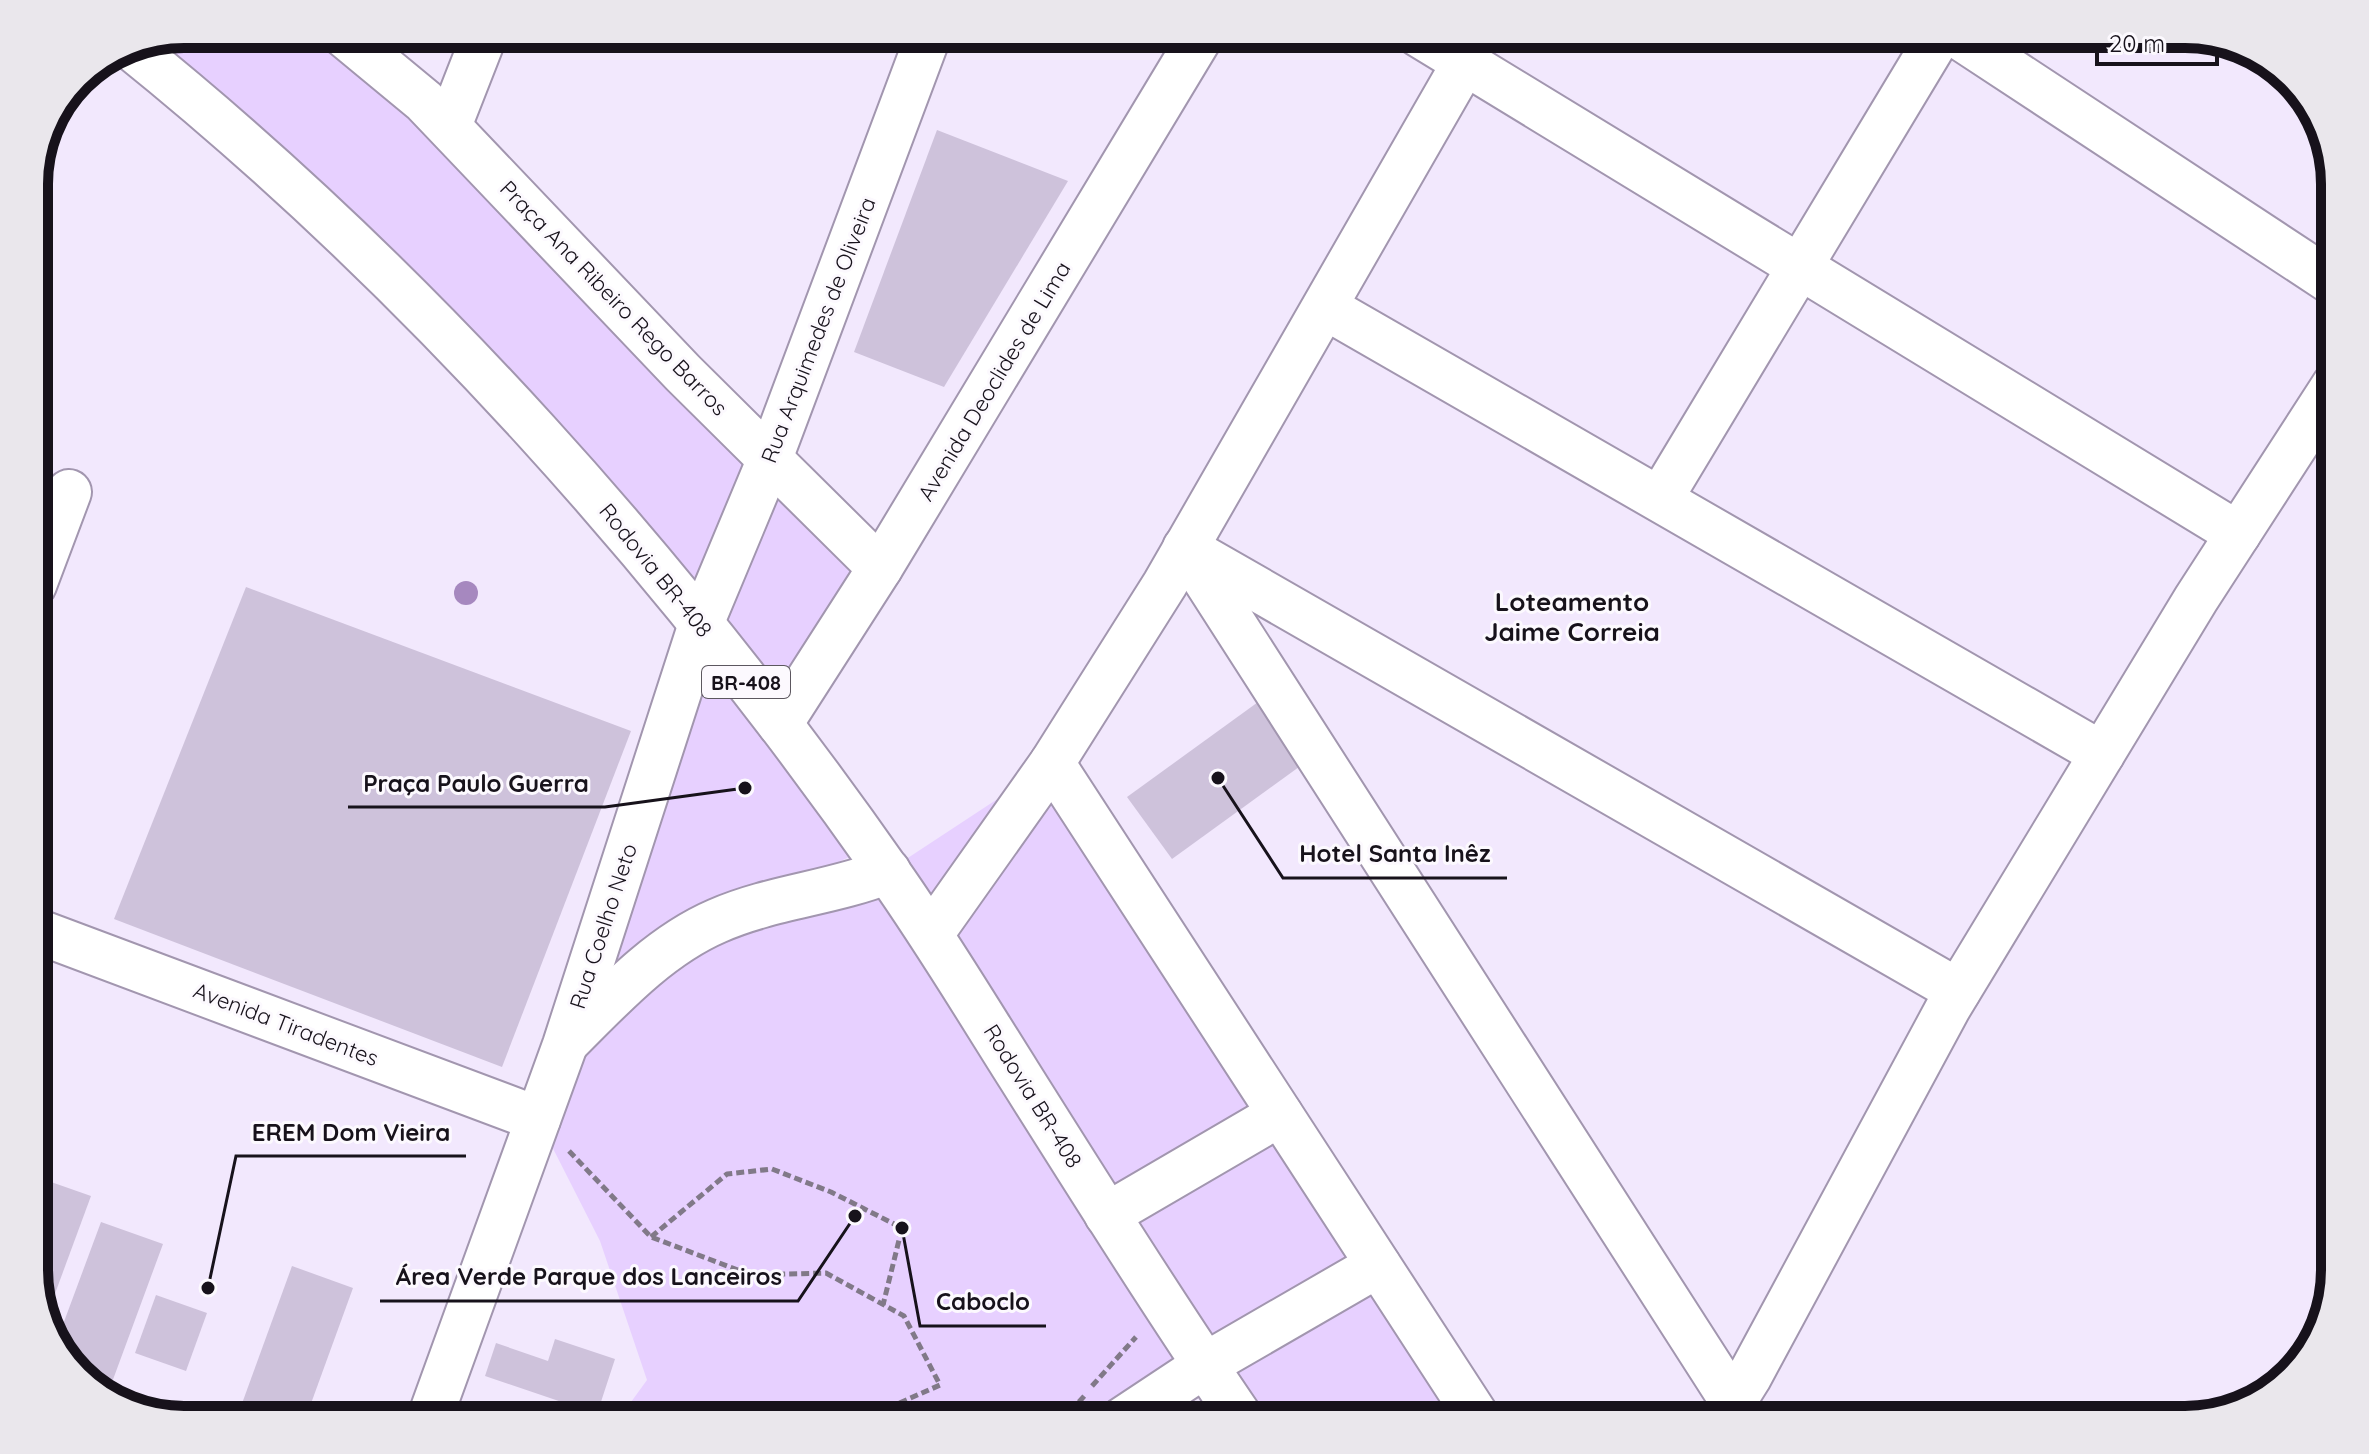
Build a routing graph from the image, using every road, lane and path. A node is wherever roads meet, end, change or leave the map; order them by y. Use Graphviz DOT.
graph roads {
  1 [pos="360,48"];
  2 [pos="480,48"];
  3 [pos="924,48"];
  4 [pos="1194,48"];
  5 [pos="1442,48"];
  6 [pos="1931,48"];
  7 [pos="1976,48"];
  8 [pos="141,55"];
  9 [pos="1465,62"];
  10 [pos="449,126"];
  11 [pos="1798,266"];
  12 [pos="2321,275"];
  13 [pos="1325,307"];
  14 [pos="2321,406"];
  15 [pos="769,461"];
  16 [pos="69,492"];
  17 [pos="1660,499"];
  18 [pos="2238,534"];
  19 [pos="48,548"];
  20 [pos="1185,548"];
  21 [pos="880,568"];
  22 [pos="701,624"];
  23 [pos="780,724"];
  24 [pos="2102,754"];
  25 [pos="1052,763"];
  26 [pos="888,871"];
  27 [pos="931,934"];
  28 [pos="48,935"];
  29 [pos="1958,991"];
  30 [pos="565,1045"];
  31 [pos="1280,1114"];
  32 [pos="538,1119"];
  33 [pos="1107,1215"];
  34 [pos="651,1237"];
  35 [pos="1378,1265"];
  36 [pos="883,1305"];
  37 [pos="1141,1332"];
  38 [pos="1205,1365"];
  39 [pos="434,1406"];
  40 [pos="893,1406"];
  41 [pos="1075,1406"];
  42 [pos="1143,1406"];
  43 [pos="1233,1406"];
  44 [pos="1470,1406"];
  45 [pos="1724,1406"];
  46 [pos="1730,1406"];
  1 -- 10 [label="street, Praça Ana Ribeiro Rego Barros"];
  2 -- 10 [label="street"];
  3 -- 15 [label="street, Rua Arquimedes de Oliveira"];
  4 -- 21 [label="street, Avenida Deoclides de Lima"];
  5 -- 9 [label="street"];
  6 -- 11 [label="street"];
  7 -- 12 [label="street"];
  8 -- 22 [label="street, Rodovia BR-408 / BR-408"];
  9 -- 11 [label="street"];
  9 -- 13 [label="street"];
  10 -- 15 [label="street, Praça Ana Ribeiro Rego Barros"];
  11 -- 17 [label="street"];
  11 -- 18 [label="street"];
  13 -- 17 [label="street"];
  13 -- 20 [label="street"];
  14 -- 18 [label="street"];
  15 -- 21 [label="street, Praça Ana Ribeiro Rego Barros"];
  15 -- 22 [label="street, Rua Arquimedes de Oliveira"];
  16 -- 19 [label="street"];
  17 -- 24 [label="street"];
  18 -- 24 [label="street"];
  20 -- 25 [label="street"];
  20 -- 29 [label="street"];
  20 -- 45 [label="street"];
  21 -- 23 [label="street, Avenida Deoclides de Lima"];
  22 -- 23 [label="street, Rodovia BR-408 / BR-408"];
  22 -- 30 [label="street, Rua Coelho Neto"];
  23 -- 26 [label="street, Rodovia BR-408 / BR-408"];
  24 -- 29 [label="street"];
  25 -- 27 [label="street"];
  25 -- 31 [label="street"];
  26 -- 27 [label="street, Rodovia BR-408 / BR-408"];
  26 -- 30 [label="street, Rua Coelho Neto"];
  27 -- 33 [label="street, Rodovia BR-408 / BR-408"];
  28 -- 32 [label="street, Avenida Tiradentes"];
  29 -- 46 [label="street"];
  30 -- 32 [label="street, Rua Coelho Neto"];
  31 -- 33 [label="street"];
  31 -- 35 [label="street"];
  32 -- 34 [label="path"];
  32 -- 39 [label="street, Rua Coelho Neto"];
  33 -- 38 [label="street, Rodovia BR-408 / BR-408"];
  34 -- 36 [label="path"];
  34 -- 36 [label="path"];
  35 -- 38 [label="street"];
  35 -- 44 [label="street"];
  36 -- 40 [label="path"];
  37 -- 41 [label="path"];
  38 -- 42 [label="street"];
  38 -- 43 [label="street, Rodovia BR-408 / BR-408"];
}
